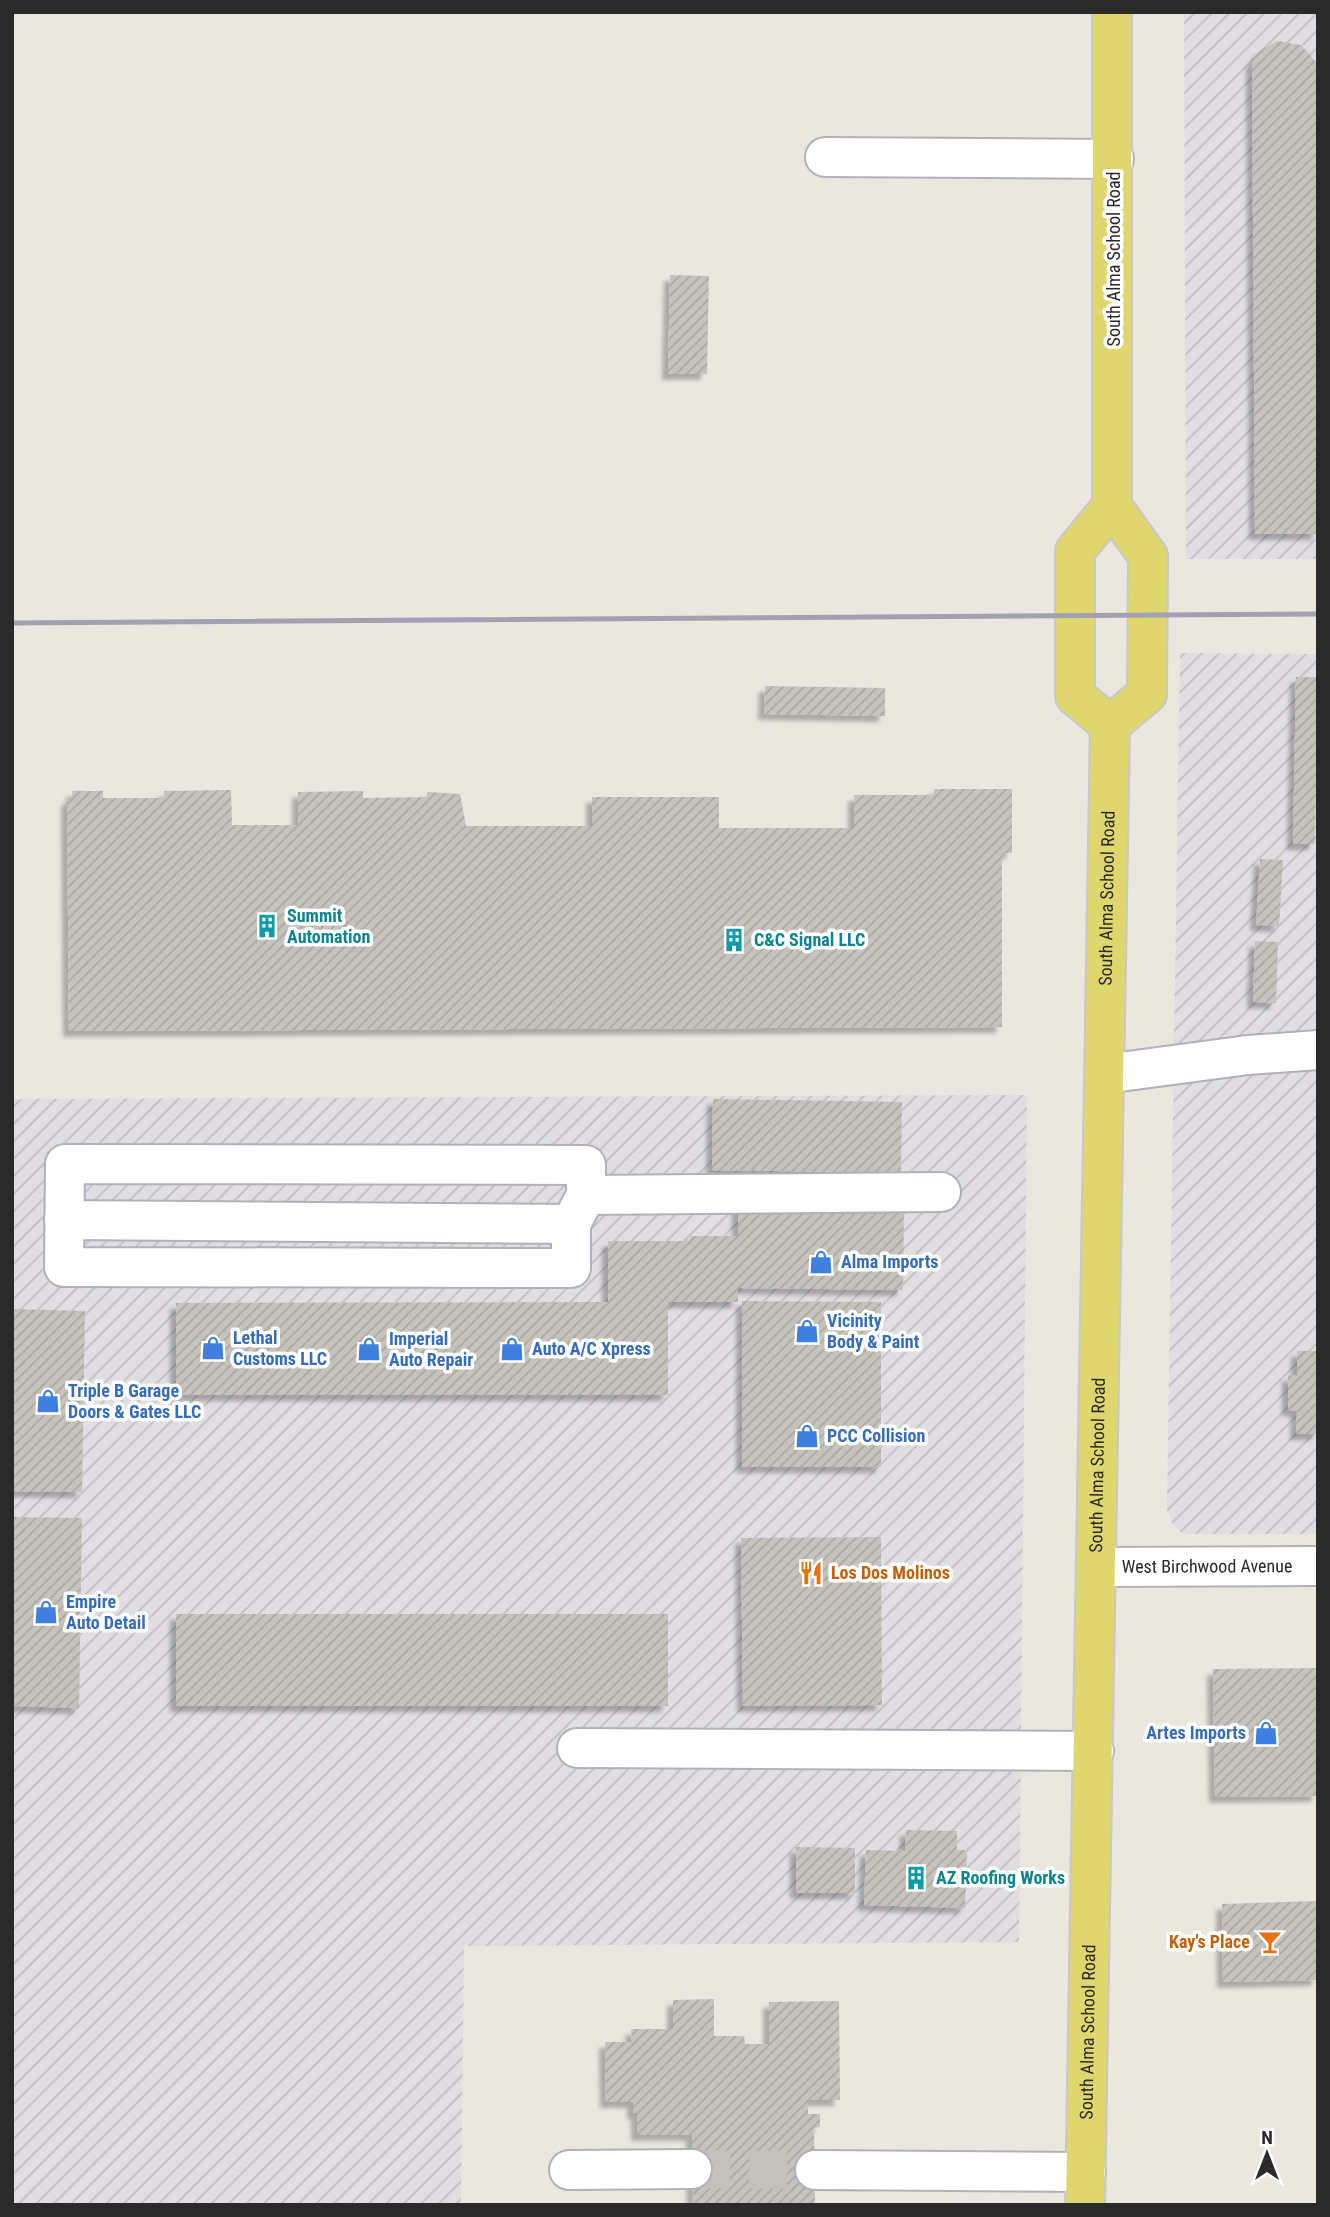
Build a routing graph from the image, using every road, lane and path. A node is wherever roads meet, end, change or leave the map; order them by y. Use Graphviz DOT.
graph roads {
  1 [pos="1112,12"];
  2 [pos="825,157"];
  3 [pos="1114,159"];
  4 [pos="1112,506"];
  5 [pos="1111,725"];
  6 [pos="1318,1049"];
  7 [pos="1105,1074"];
  8 [pos="941,1192"];
  9 [pos="579,1209"];
  10 [pos="1318,1566"];
  11 [pos="1097,1567"];
  12 [pos="577,1748"];
  13 [pos="1094,1751"];
  14 [pos="692,2169"];
  15 [pos="569,2170"];
  16 [pos="815,2170"];
  17 [pos="1086,2188"];
  1 -- 3 [label="main road, South Alma School Road"];
  2 -- 3 [label="street"];
  3 -- 4 [label="main road, South Alma School Road"];
  4 -- 5 [label="main road"];
  4 -- 5 [label="main road"];
  5 -- 7 [label="main road, South Alma School Road"];
  6 -- 7 [label="street"];
  7 -- 11 [label="main road, South Alma School Road"];
  8 -- 9 [label="street"];
  9 -- 9 [label="street"];
  10 -- 11 [label="street, West Birchwood Avenue"];
  11 -- 13 [label="main road, South Alma School Road"];
  12 -- 13 [label="street"];
  13 -- 17 [label="main road, South Alma School Road"];
  14 -- 15 [label="street"];
  16 -- 17 [label="street"];
}
